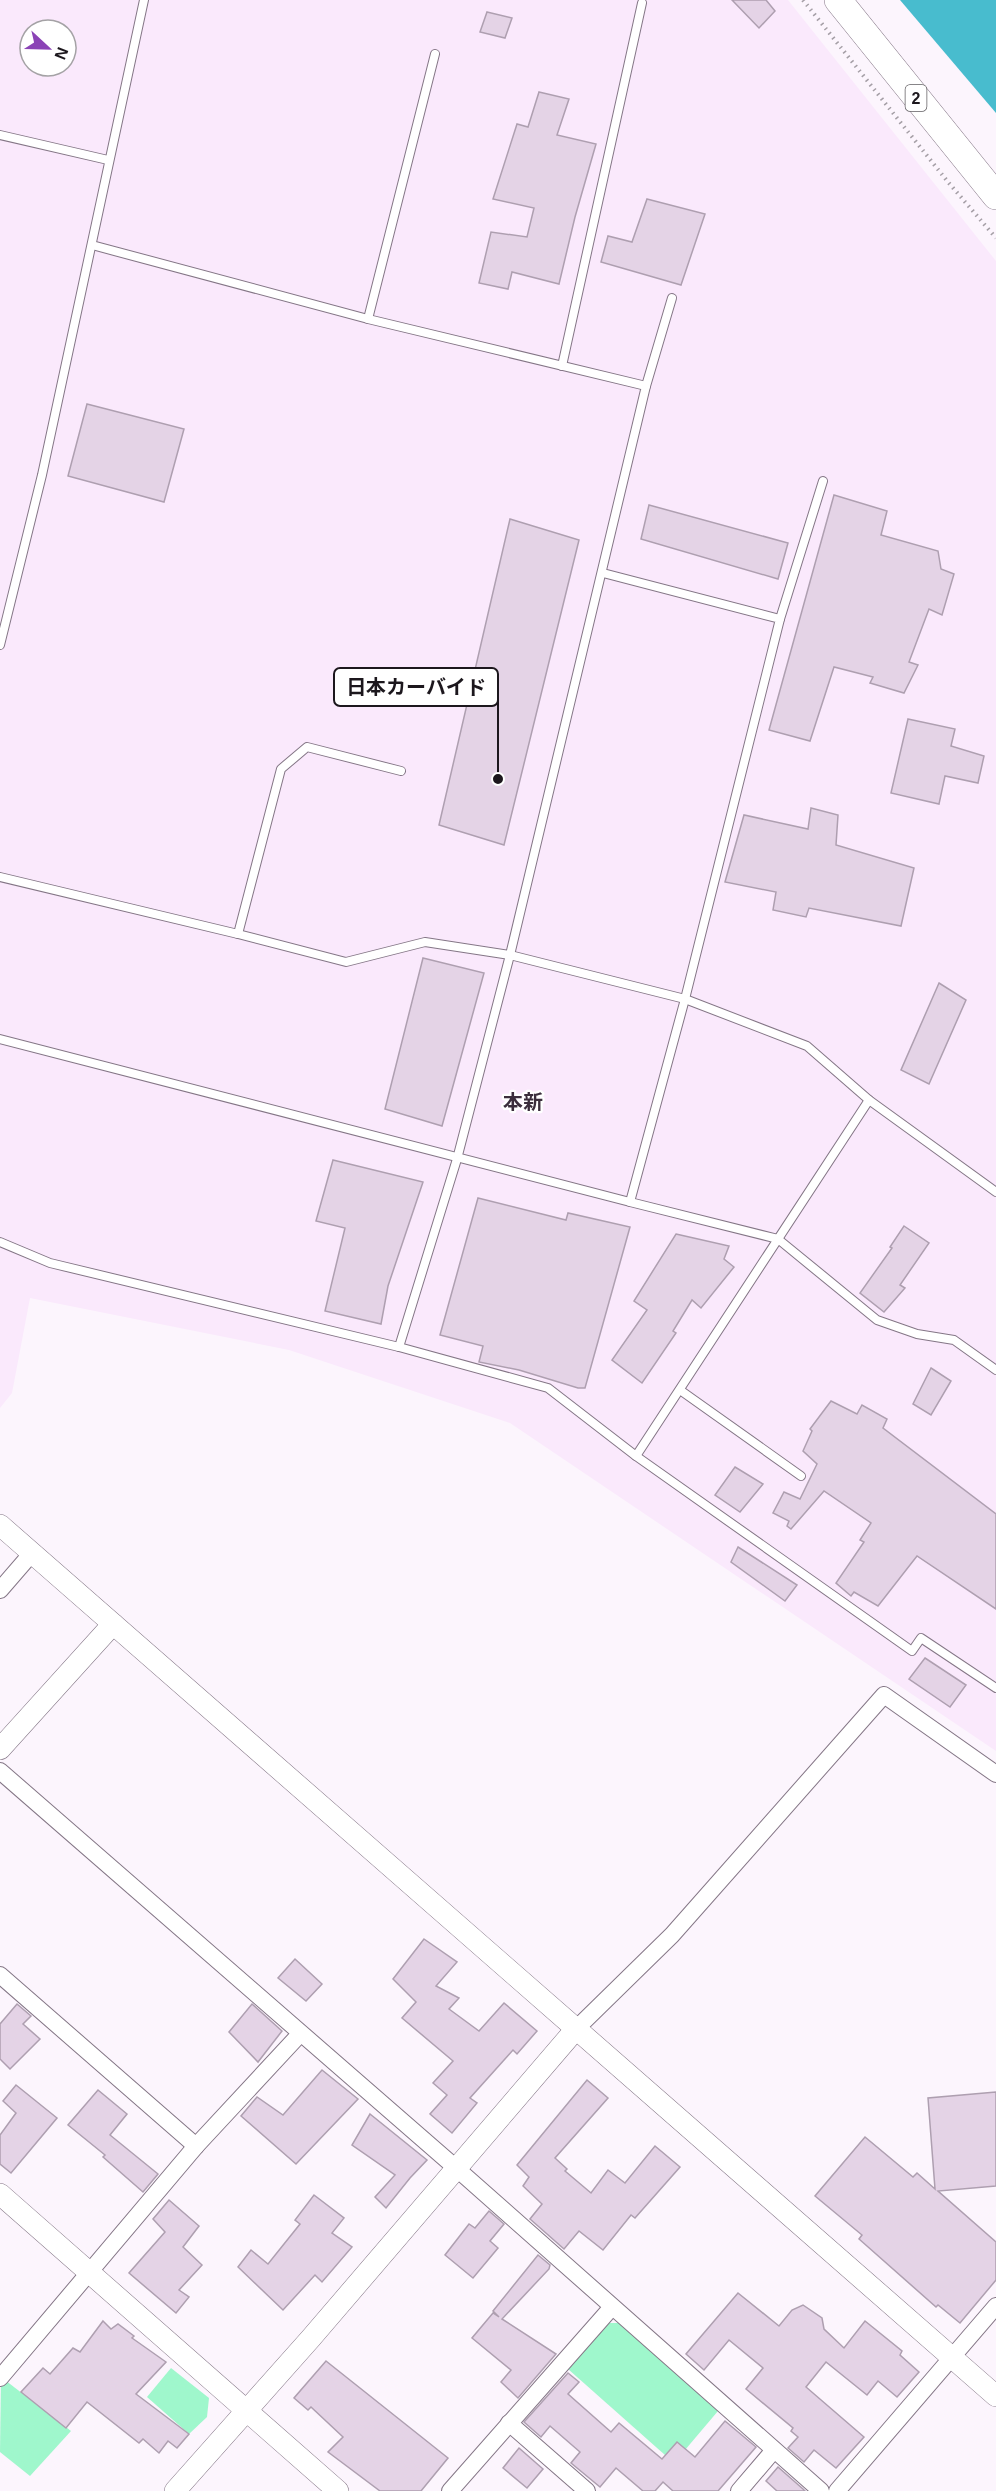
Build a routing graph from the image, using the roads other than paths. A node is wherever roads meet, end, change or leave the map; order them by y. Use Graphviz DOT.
graph roads {
  1 [pos="144,0"];
  2 [pos="837,0"];
  3 [pos="642,3"];
  4 [pos="435,54"];
  5 [pos="0,135"];
  6 [pos="108,160"];
  7 [pos="996,196"];
  8 [pos="92,245"];
  9 [pos="672,298"];
  10 [pos="368,319"];
  11 [pos="562,366"];
  12 [pos="646,386"];
  13 [pos="823,481"];
  14 [pos="603,573"];
  15 [pos="780,619"];
  16 [pos="0,645"];
  17 [pos="401,771"];
  18 [pos="0,877"];
  19 [pos="238,934"];
  20 [pos="510,955"];
  21 [pos="685,999"];
  22 [pos="0,1039"];
  23 [pos="869,1100"];
  24 [pos="457,1159"];
  25 [pos="996,1192"];
  26 [pos="630,1202"];
  27 [pos="778,1239"];
  28 [pos="0,1242"];
  29 [pos="399,1347"];
  30 [pos="996,1370"];
  31 [pos="680,1390"];
  32 [pos="636,1456"];
  33 [pos="801,1476"];
  34 [pos="0,1525"];
  35 [pos="32,1553"];
  36 [pos="0,1590"];
  37 [pos="113,1624"];
  38 [pos="996,1688"];
  39 [pos="0,1749"];
  40 [pos="0,1771"];
  41 [pos="996,1774"];
  42 [pos="0,1975"];
  43 [pos="575,2030"];
  44 [pos="300,2034"];
  45 [pos="196,2146"];
  46 [pos="456,2168"];
  47 [pos="0,2194"];
  48 [pos="88,2271"];
  49 [pos="996,2306"];
  50 [pos="612,2307"];
  51 [pos="951,2356"];
  52 [pos="0,2378"];
  53 [pos="996,2396"];
  54 [pos="246,2410"];
  55 [pos="509,2423"];
  56 [pos="774,2450"];
  57 [pos="175,2491"];
  58 [pos="338,2491"];
  59 [pos="450,2491"];
  60 [pos="587,2491"];
  61 [pos="739,2491"];
  62 [pos="821,2491"];
  63 [pos="837,2491"];
  1 -- 6 [label="lane"];
  2 -- 7 [label="main road, 2"];
  3 -- 11 [label="lane"];
  4 -- 10 [label="lane"];
  5 -- 6 [label="lane"];
  6 -- 8 [label="lane"];
  8 -- 10 [label="lane"];
  8 -- 16 [label="lane"];
  9 -- 12 [label="lane"];
  10 -- 11 [label="lane"];
  11 -- 12 [label="lane"];
  12 -- 14 [label="lane"];
  13 -- 15 [label="lane"];
  14 -- 15 [label="lane"];
  14 -- 20 [label="lane"];
  15 -- 21 [label="lane"];
  17 -- 19 [label="lane"];
  18 -- 19 [label="lane"];
  19 -- 20 [label="lane"];
  20 -- 21 [label="lane"];
  20 -- 24 [label="lane"];
  21 -- 23 [label="lane"];
  21 -- 26 [label="lane"];
  22 -- 24 [label="lane"];
  23 -- 25 [label="lane"];
  23 -- 27 [label="lane"];
  24 -- 26 [label="lane"];
  24 -- 29 [label="lane"];
  26 -- 27 [label="lane"];
  27 -- 30 [label="lane"];
  27 -- 31 [label="lane"];
  28 -- 29 [label="lane"];
  29 -- 32 [label="lane"];
  31 -- 32 [label="lane"];
  31 -- 33 [label="lane"];
  32 -- 38 [label="lane"];
  34 -- 35 [label="street"];
  35 -- 36 [label="street"];
  35 -- 37 [label="street"];
  37 -- 39 [label="street"];
  37 -- 43 [label="street"];
  40 -- 44 [label="street"];
  41 -- 43 [label="street"];
  42 -- 45 [label="street"];
  43 -- 46 [label="street"];
  43 -- 51 [label="street"];
  44 -- 45 [label="street"];
  44 -- 46 [label="street"];
  45 -- 48 [label="street"];
  46 -- 50 [label="street"];
  46 -- 54 [label="street"];
  47 -- 48 [label="street"];
  48 -- 52 [label="street"];
  48 -- 54 [label="street"];
  49 -- 51 [label="street"];
  50 -- 55 [label="street"];
  50 -- 56 [label="street"];
  51 -- 53 [label="street"];
  51 -- 63 [label="street"];
  54 -- 57 [label="street"];
  54 -- 58 [label="street"];
  55 -- 59 [label="street"];
  55 -- 60 [label="street"];
  56 -- 61 [label="street"];
  56 -- 62 [label="street"];
}
